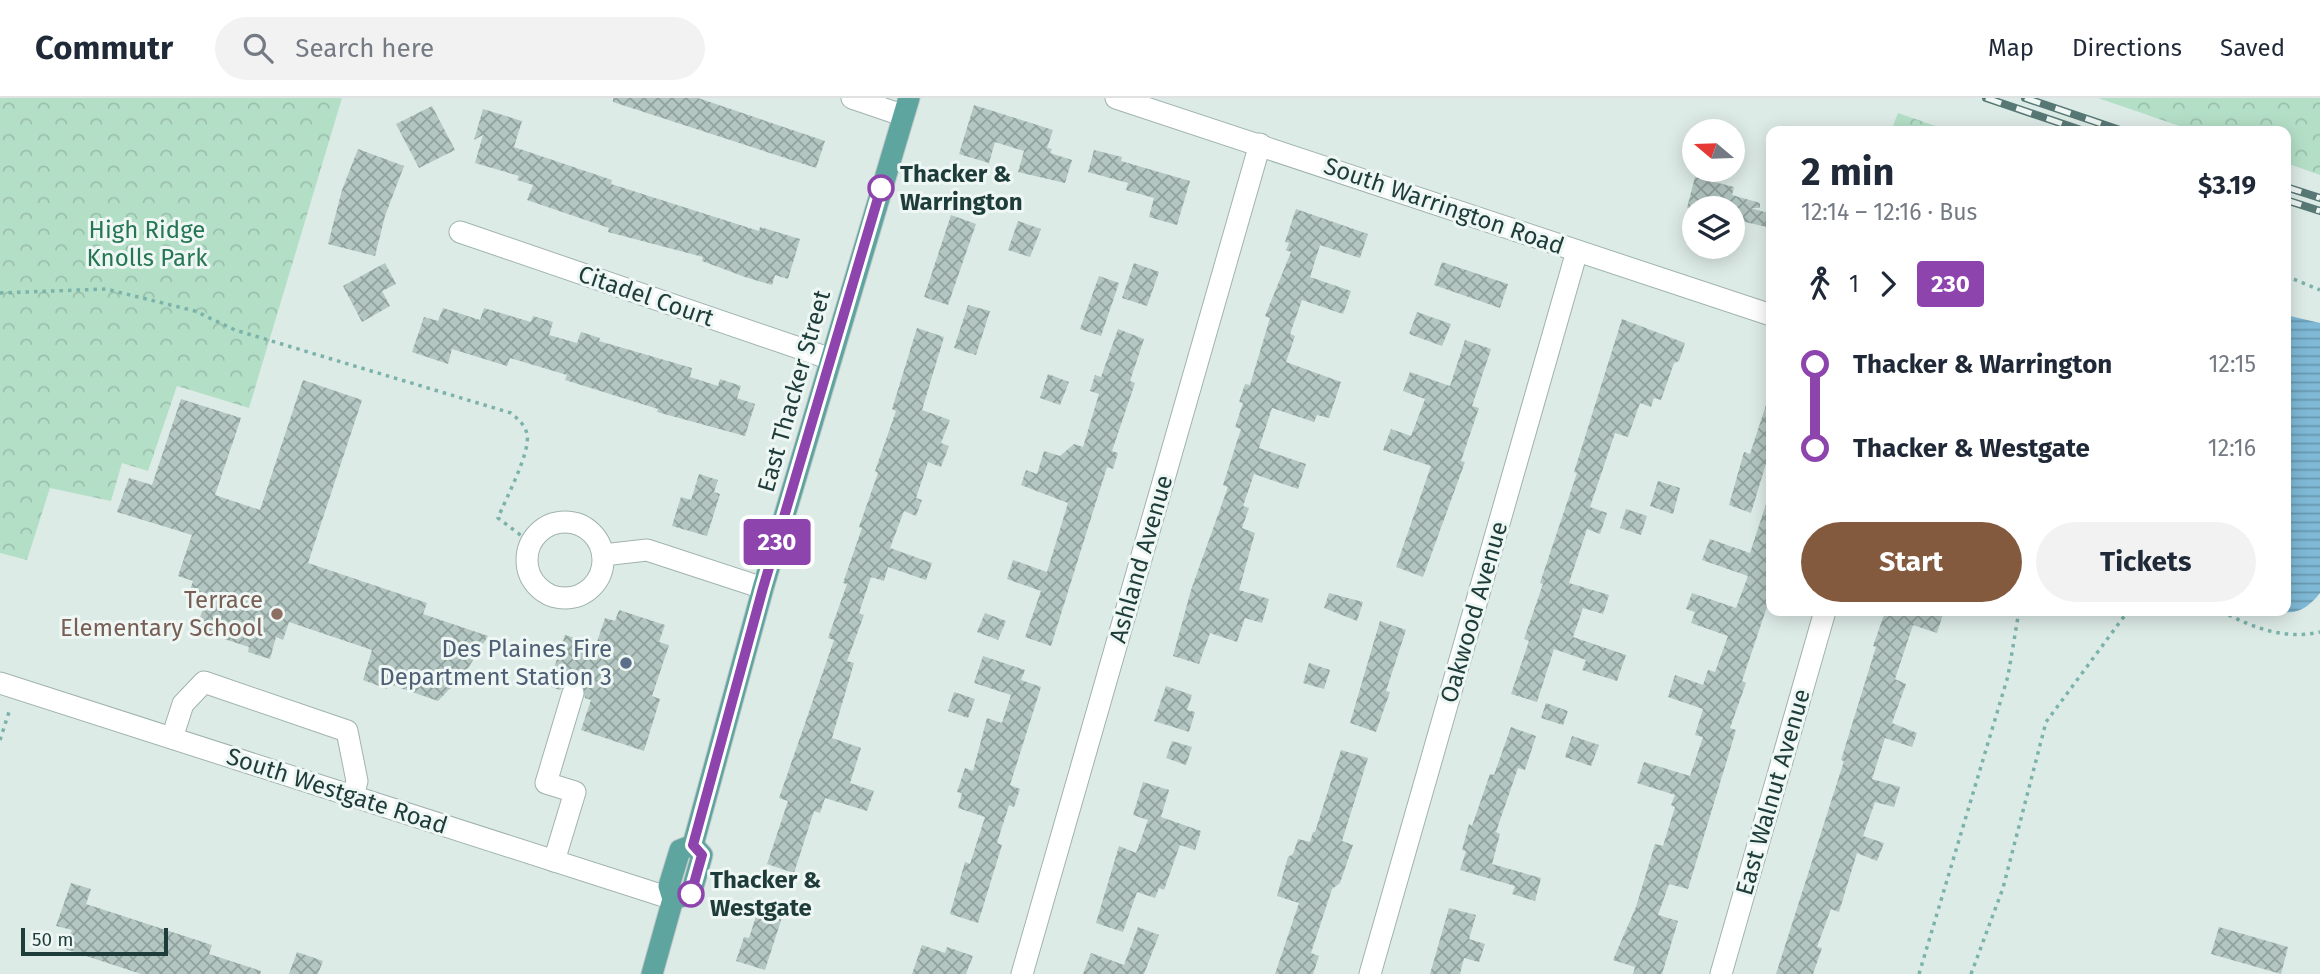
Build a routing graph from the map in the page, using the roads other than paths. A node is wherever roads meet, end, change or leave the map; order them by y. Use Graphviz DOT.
graph roads {
  1 [pos="852,98"];
  2 [pos="1116,98"];
  3 [pos="905,104"];
  4 [pos="1260,144"];
  5 [pos="460,232"];
  6 [pos="1577,251"];
  7 [pos="1766,313"];
  8 [pos="831,359"];
  9 [pos="603,555"];
  10 [pos="763,588"];
  11 [pos="1824,616"];
  12 [pos="0,683"];
  13 [pos="573,693"];
  14 [pos="172,738"];
  15 [pos="353,796"];
  16 [pos="554,861"];
  17 [pos="673,899"];
  18 [pos="652,974"];
  19 [pos="1022,974"];
  20 [pos="1370,974"];
  21 [pos="1721,974"];
  1 -- 3 [label="street"];
  2 -- 4 [label="street, South Warrington Road"];
  3 -- 8 [label="main road, East Thacker Street"];
  4 -- 6 [label="street, South Warrington Road"];
  4 -- 19 [label="street, Ashland Avenue"];
  5 -- 8 [label="street, Citadel Court"];
  6 -- 7 [label="street, South Warrington Road"];
  6 -- 20 [label="street, Oakwood Avenue"];
  8 -- 10 [label="main road, East Thacker Street"];
  9 -- 9 [label="street"];
  9 -- 10 [label="street"];
  10 -- 17 [label="main road, East Thacker Street"];
  11 -- 21 [label="street, East Walnut Avenue"];
  12 -- 14 [label="street, South Westgate Road"];
  13 -- 16 [label="street"];
  14 -- 15 [label="street, South Westgate Road"];
  14 -- 15 [label="street"];
  15 -- 16 [label="street, South Westgate Road"];
  16 -- 17 [label="street, South Westgate Road"];
  17 -- 18 [label="main road, East Thacker Street"];
}
